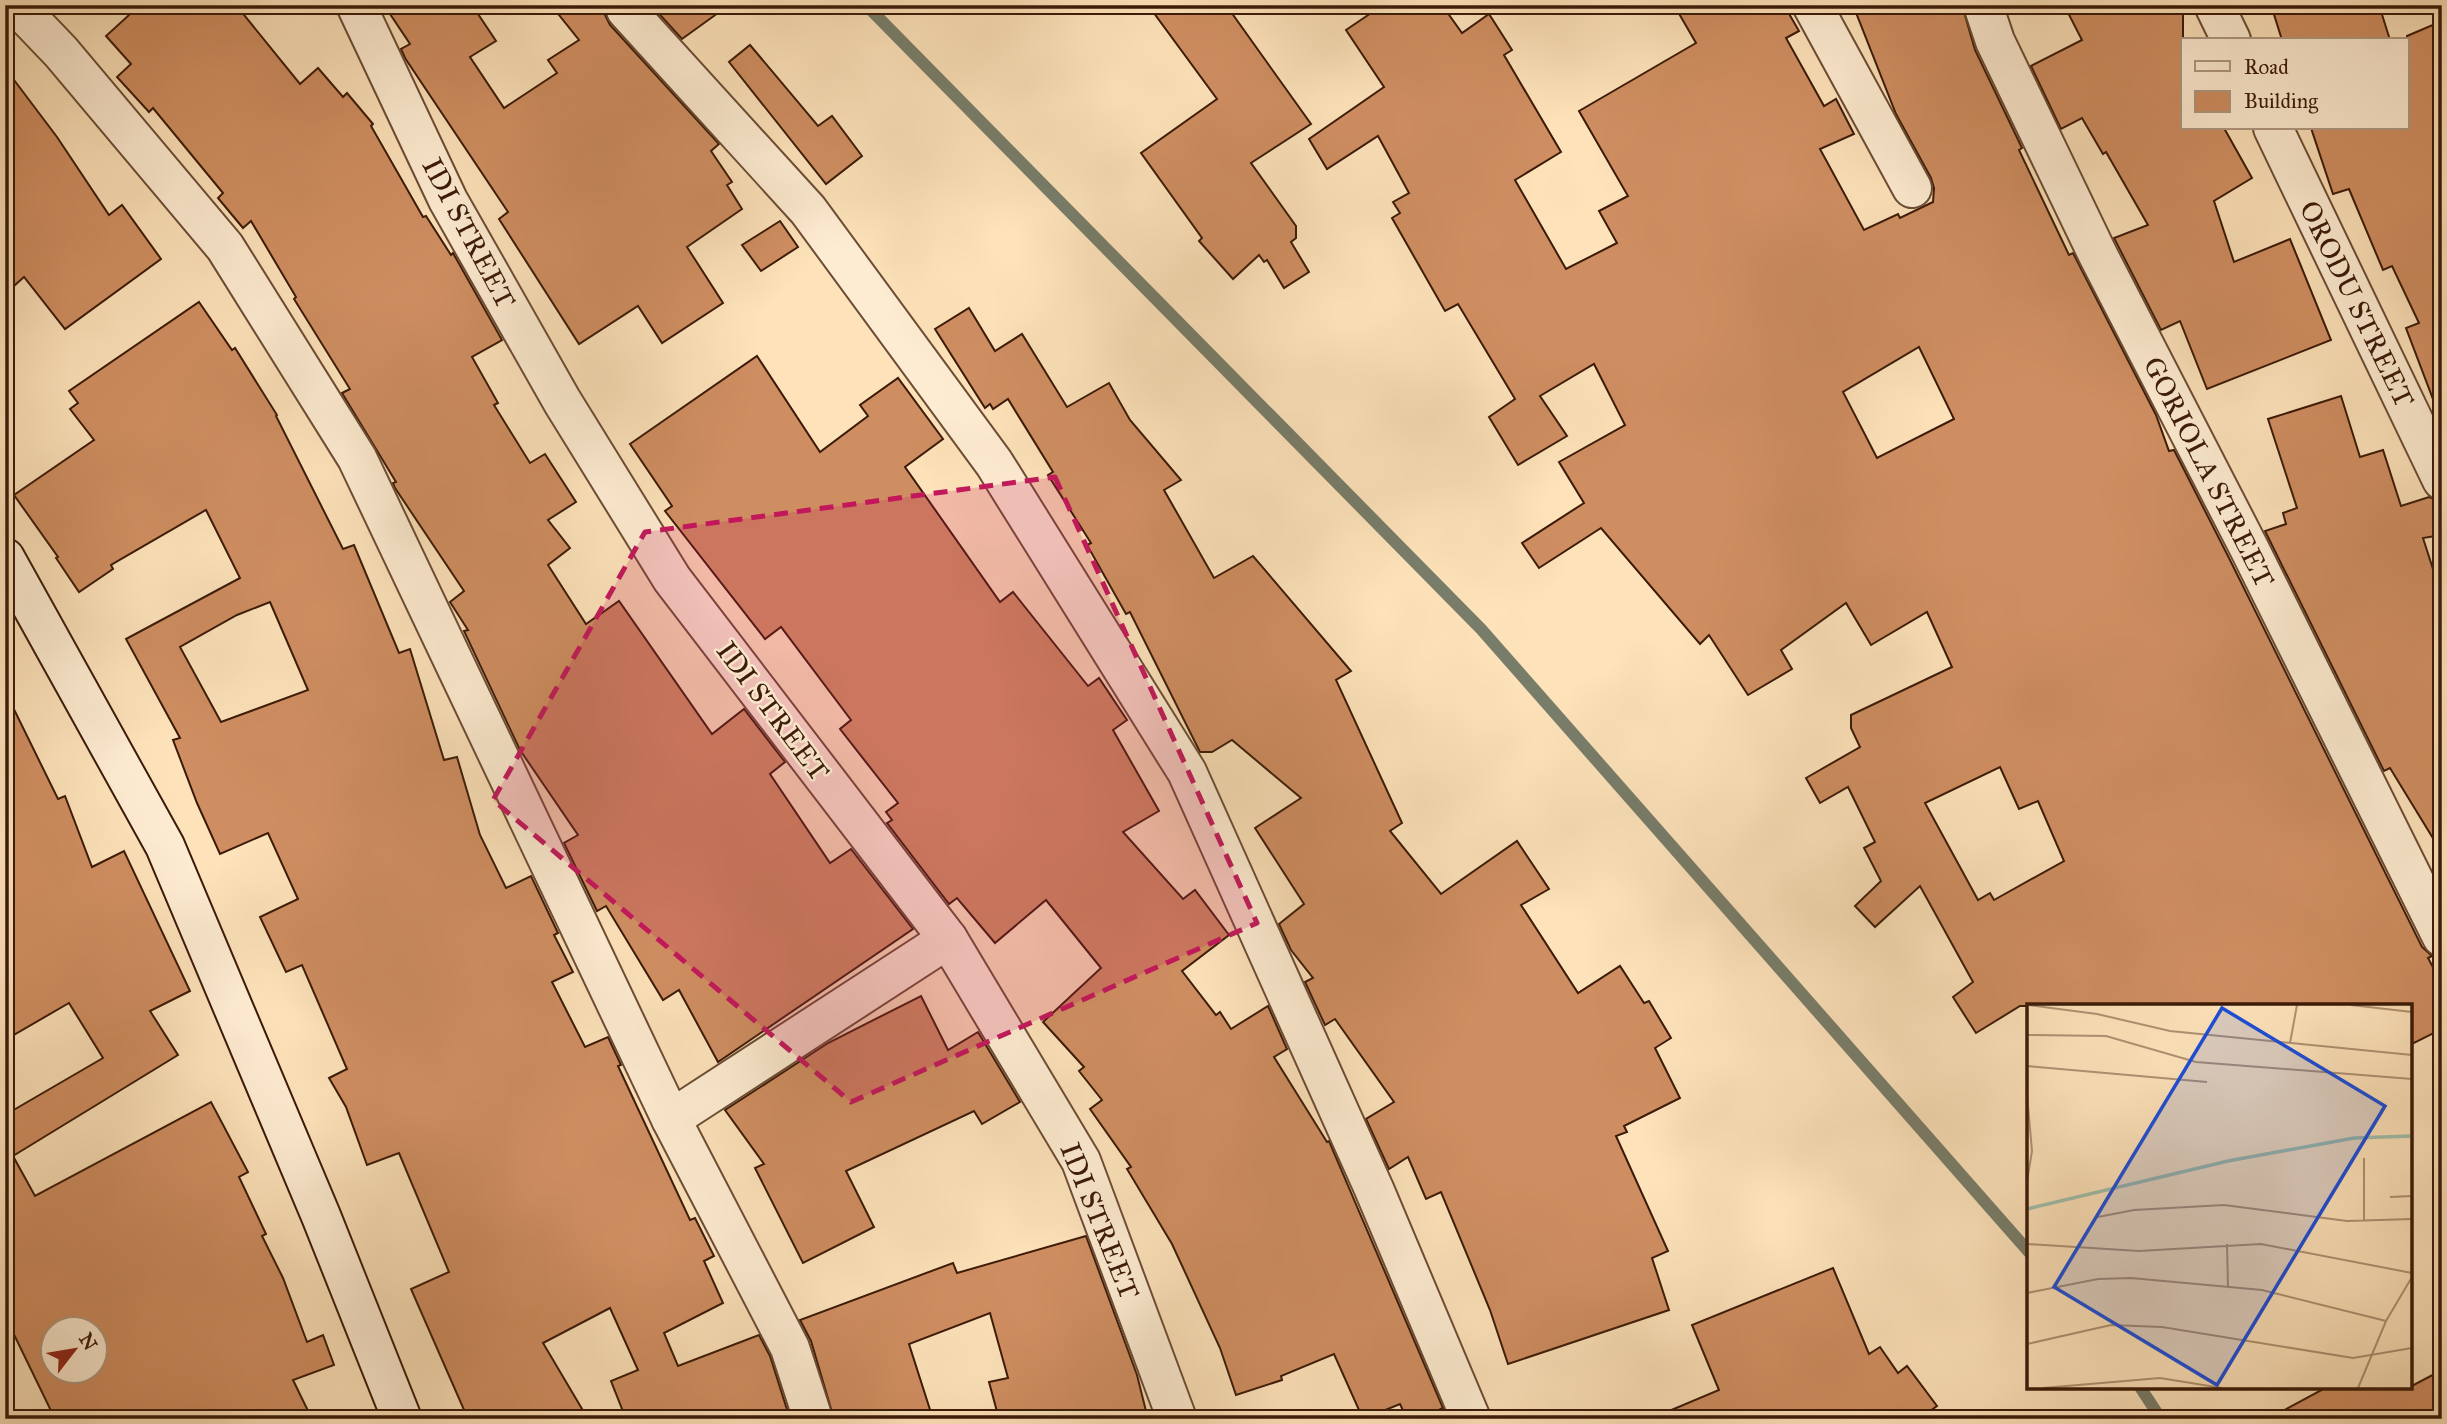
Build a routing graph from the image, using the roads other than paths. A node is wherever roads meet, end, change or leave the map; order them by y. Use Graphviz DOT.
graph roads {
  1 [pos="16,5"];
  2 [pos="356,5"];
  3 [pos="1812,5"];
  4 [pos="1983,5"];
  5 [pos="2214,5"];
  6 [pos="626,10"];
  7 [pos="2230,38"];
  8 [pos="2274,130"];
  9 [pos="1912,188"];
  10 [pos="2442,480"];
  11 [pos="5,558"];
  12 [pos="2442,937"];
  13 [pos="948,939"];
  14 [pos="671,1119"];
  15 [pos="402,1419"];
  16 [pos="813,1419"];
  17 [pos="1177,1419"];
  18 [pos="1471,1419"];
  1 -- 14 [label="street"];
  2 -- 13 [label="street, IDI STREET"];
  3 -- 9 [label="street"];
  4 -- 12 [label="street, GORIOLA STREET"];
  5 -- 7 [label="street"];
  6 -- 18 [label="street"];
  8 -- 10 [label="street, ORODU STREET"];
  11 -- 15 [label="street"];
  13 -- 14 [label="street"];
  13 -- 17 [label="street, IDI STREET"];
  14 -- 16 [label="street"];
}
